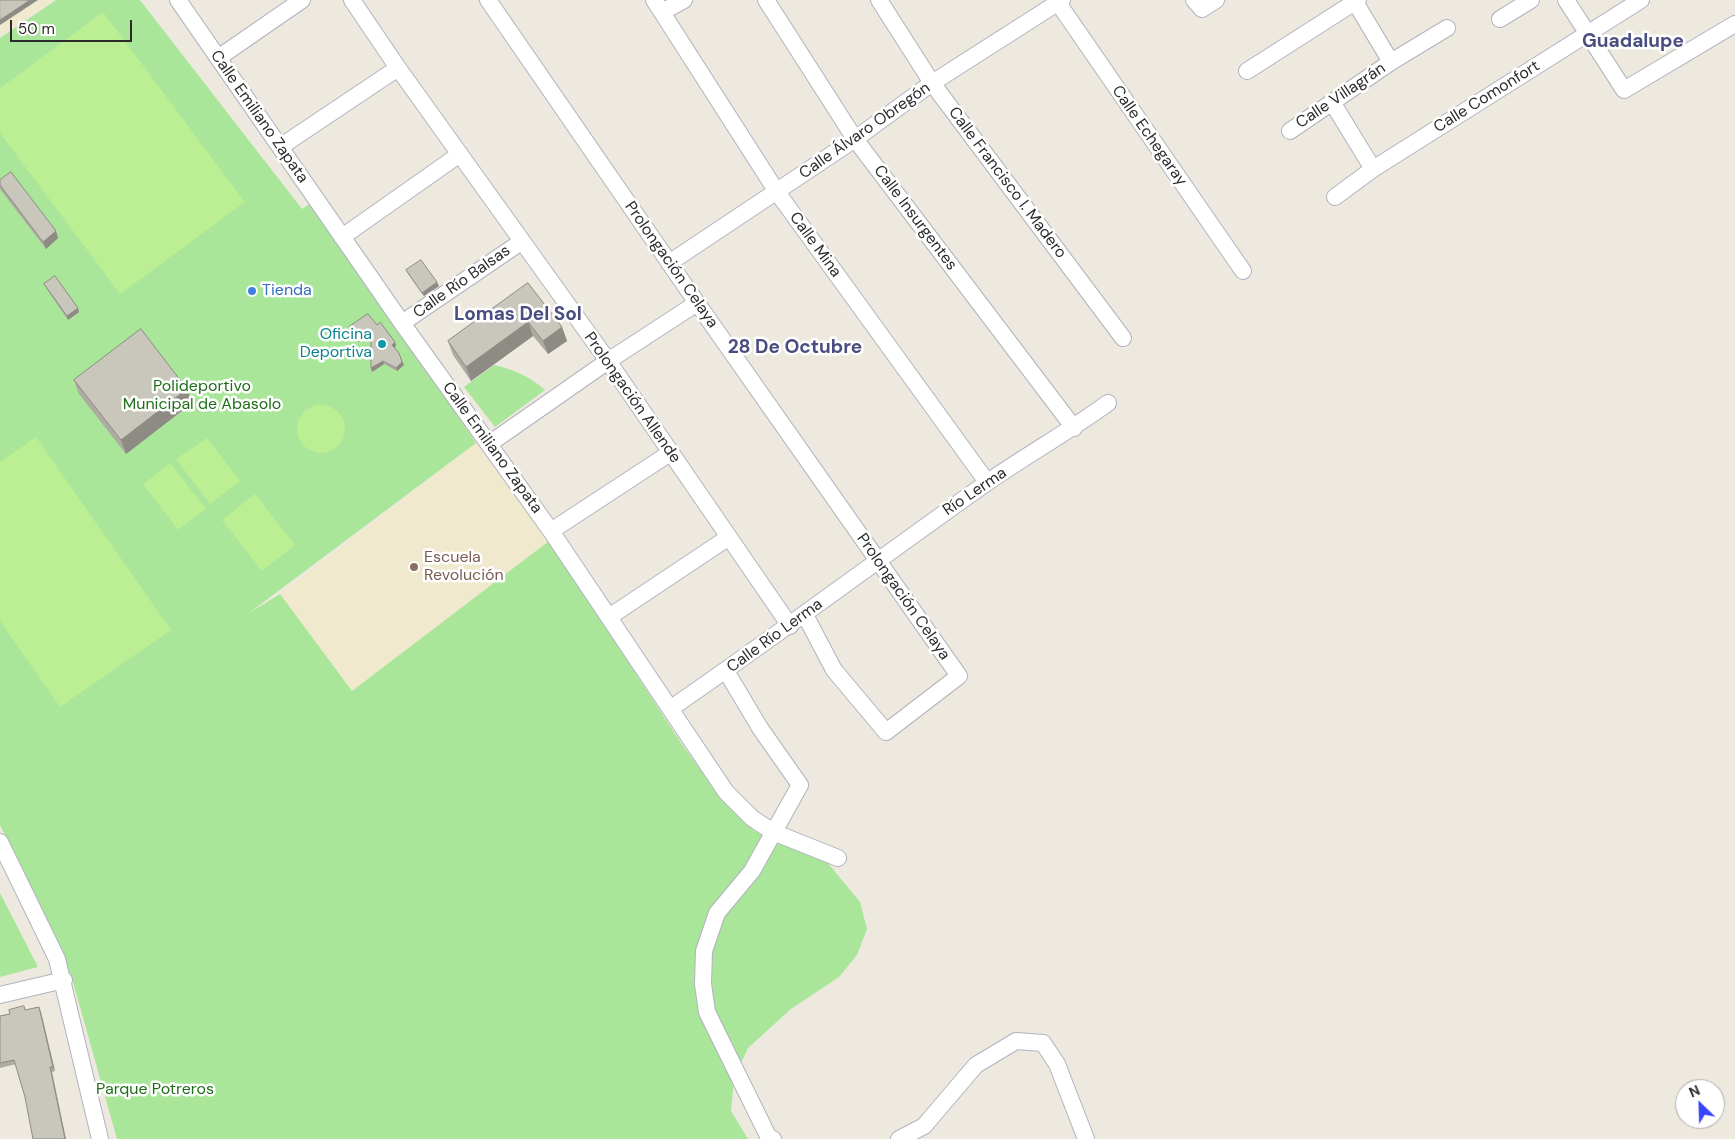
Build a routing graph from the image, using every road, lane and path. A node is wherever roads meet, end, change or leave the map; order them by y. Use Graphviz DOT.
graph roads {
  1 [pos="178,0"];
  2 [pos="302,0"];
  3 [pos="352,0"];
  4 [pos="488,0"];
  5 [pos="684,0"];
  6 [pos="766,0"];
  7 [pos="879,0"];
  8 [pos="1216,0"];
  9 [pos="1531,0"];
  10 [pos="1566,0"];
  11 [pos="1641,0"];
  12 [pos="1058,1"];
  13 [pos="1356,1"];
  14 [pos="1198,5"];
  15 [pos="658,6"];
  16 [pos="1500,19"];
  17 [pos="1735,24"];
  18 [pos="1447,28"];
  19 [pos="1588,34"];
  20 [pos="218,58"];
  21 [pos="1391,62"];
  22 [pos="398,68"];
  23 [pos="1247,71"];
  24 [pos="932,83"];
  25 [pos="1332,102"];
  26 [pos="1290,131"];
  27 [pos="855,139"];
  28 [pos="280,147"];
  29 [pos="460,154"];
  30 [pos="1373,169"];
  31 [pos="776,192"];
  32 [pos="1335,197"];
  33 [pos="342,237"];
  34 [pos="521,242"];
  35 [pos="669,263"];
  36 [pos="1242,271"];
  37 [pos="697,303"];
  38 [pos="402,323"];
  39 [pos="1123,338"];
  40 [pos="608,361"];
  41 [pos="1108,403"];
  42 [pos="1074,428"];
  43 [pos="489,444"];
  44 [pos="670,453"];
  45 [pos="987,482"];
  46 [pos="551,531"];
  47 [pos="729,537"];
  48 [pos="878,560"];
  49 [pos="805,615"];
  50 [pos="609,617"];
  51 [pos="790,626"];
  52 [pos="726,671"];
  53 [pos="670,709"];
  54 [pos="773,832"];
  55 [pos="0,842"];
  56 [pos="838,858"];
  57 [pos="64,980"];
  58 [pos="0,995"];
  59 [pos="100,1139"];
  60 [pos="773,1139"];
  61 [pos="899,1139"];
  62 [pos="1086,1139"];
  1 -- 20 [label="street, Calle Emiliano Zapata"];
  2 -- 20 [label="street"];
  3 -- 22 [label="street, Prolongación Allende"];
  4 -- 35 [label="street, Prolongación Celaya"];
  5 -- 15 [label="street"];
  6 -- 27 [label="street, Calle Insurgentes"];
  7 -- 24 [label="street, Calle Francisco I. Madero"];
  8 -- 14 [label="street"];
  9 -- 16 [label="street"];
  10 -- 19 [label="street"];
  11 -- 19 [label="street, Calle Comonfort"];
  12 -- 24 [label="street, Calle Álvaro Obregón"];
  12 -- 36 [label="street, Calle Echegaray"];
  13 -- 21 [label="street"];
  13 -- 23 [label="street"];
  15 -- 31 [label="street, Calle Mina"];
  17 -- 19 [label="street"];
  18 -- 21 [label="street, Calle Villagrán"];
  19 -- 30 [label="street, Calle Comonfort"];
  20 -- 28 [label="street, Calle Emiliano Zapata"];
  21 -- 25 [label="street, Calle Villagrán"];
  22 -- 28 [label="street"];
  22 -- 29 [label="street, Prolongación Allende"];
  24 -- 27 [label="street, Calle Álvaro Obregón"];
  24 -- 39 [label="street, Calle Francisco I. Madero"];
  25 -- 26 [label="street, Calle Villagrán"];
  25 -- 30 [label="street"];
  27 -- 31 [label="street, Calle Álvaro Obregón"];
  27 -- 42 [label="street, Calle Insurgentes"];
  28 -- 33 [label="street, Calle Emiliano Zapata"];
  29 -- 33 [label="street"];
  29 -- 34 [label="street, Prolongación Allende"];
  30 -- 32 [label="street, Calle Comonfort"];
  31 -- 35 [label="street, Calle Álvaro Obregón"];
  31 -- 45 [label="street, Calle Mina"];
  33 -- 38 [label="street, Calle Emiliano Zapata"];
  34 -- 38 [label="street, Calle Río Balsas"];
  34 -- 40 [label="street, Prolongación Allende"];
  35 -- 37 [label="street, Prolongación Celaya"];
  37 -- 40 [label="street"];
  37 -- 48 [label="street, Prolongación Celaya"];
  38 -- 43 [label="street, Calle Emiliano Zapata"];
  40 -- 43 [label="street"];
  40 -- 44 [label="street, Prolongación Allende"];
  41 -- 42 [label="street, Río Lerma"];
  42 -- 45 [label="street, Río Lerma"];
  43 -- 46 [label="street, Calle Emiliano Zapata"];
  44 -- 46 [label="street"];
  44 -- 47 [label="street, Prolongación Allende"];
  45 -- 48 [label="street, Río Lerma"];
  46 -- 50 [label="street, Calle Emiliano Zapata"];
  47 -- 50 [label="street"];
  47 -- 51 [label="street, Prolongación Allende"];
  48 -- 49 [label="street, Calle Río Lerma"];
  48 -- 49 [label="street, Prolongación Celaya"];
  49 -- 51 [label="street, Calle Río Lerma"];
  50 -- 53 [label="street, Calle Emiliano Zapata"];
  51 -- 52 [label="street, Calle Río Lerma"];
  52 -- 53 [label="street, Calle Río Lerma"];
  52 -- 54 [label="street"];
  53 -- 54 [label="street, Calle Emiliano Zapata"];
  54 -- 56 [label="street, Calle Emiliano Zapata"];
  54 -- 60 [label="street"];
  55 -- 57 [label="street"];
  57 -- 58 [label="street"];
  57 -- 59 [label="street"];
  61 -- 62 [label="street"];
}
